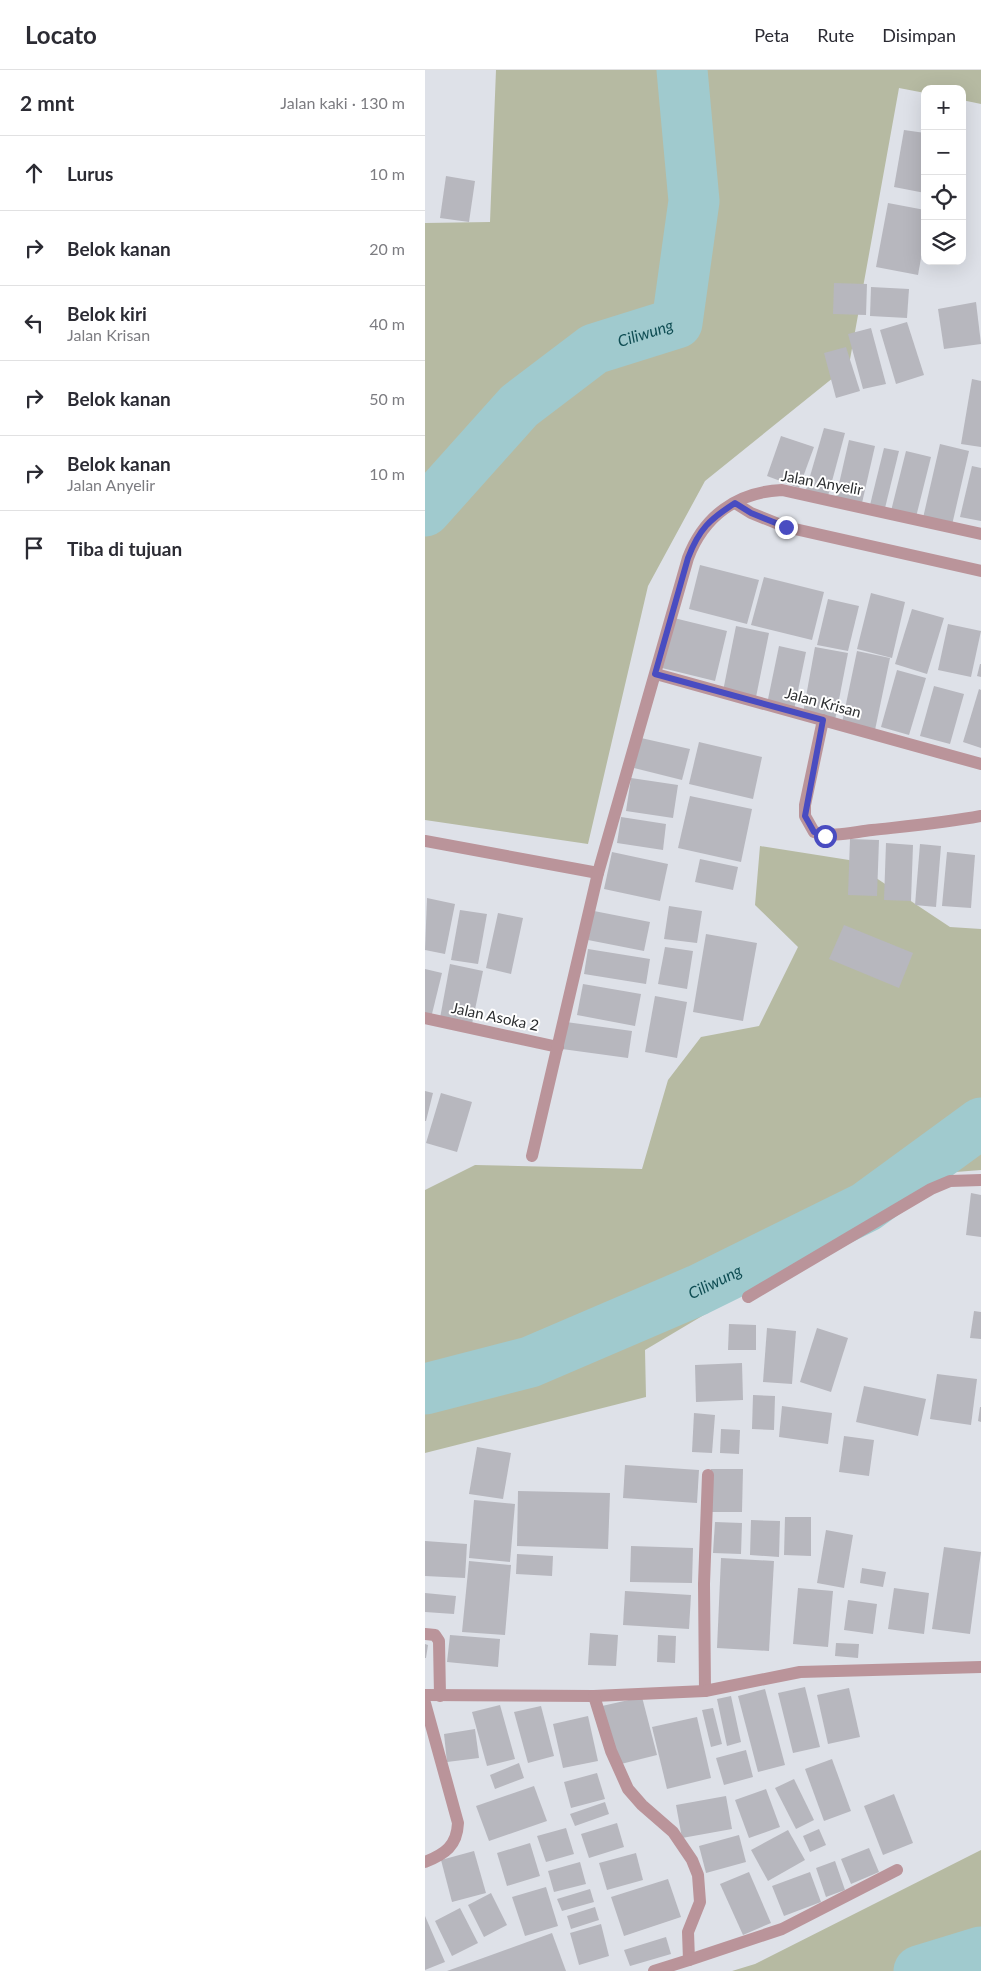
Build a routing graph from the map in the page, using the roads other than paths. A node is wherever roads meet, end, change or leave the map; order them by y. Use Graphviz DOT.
graph roads {
  1 [pos="735,503"];
  2 [pos="981,534"];
  3 [pos="981,571"];
  4 [pos="655,674"];
  5 [pos="823,720"];
  6 [pos="981,764"];
  7 [pos="981,816"];
  8 [pos="425,842"];
  9 [pos="598,873"];
  10 [pos="425,1018"];
  11 [pos="558,1047"];
  12 [pos="532,1156"];
  13 [pos="981,1180"];
  14 [pos="748,1297"];
  15 [pos="708,1475"];
  16 [pos="425,1634"];
  17 [pos="981,1667"];
  18 [pos="705,1691"];
  19 [pos="425,1695"];
  20 [pos="440,1696"];
  21 [pos="594,1696"];
  22 [pos="425,1703"];
  23 [pos="425,1862"];
  24 [pos="897,1870"];
  25 [pos="689,1960"];
  26 [pos="654,1971"];
  1 -- 2 [label="street, Jalan Anyelir"];
  1 -- 3 [label="street"];
  1 -- 4 [label="street, Jalan Anyelir"];
  4 -- 5 [label="street, Jalan Krisan"];
  4 -- 9 [label="street, Jalan Anyelir"];
  5 -- 6 [label="street, Jalan Krisan"];
  5 -- 7 [label="street"];
  8 -- 9 [label="street"];
  9 -- 11 [label="street, Jalan Anyelir"];
  10 -- 11 [label="street, Jalan Asoka 2"];
  11 -- 12 [label="street, Jalan Anyelir"];
  13 -- 14 [label="street"];
  15 -- 18 [label="street"];
  16 -- 20 [label="street"];
  17 -- 18 [label="street"];
  18 -- 21 [label="street"];
  19 -- 20 [label="street"];
  20 -- 21 [label="street"];
  21 -- 25 [label="street"];
  22 -- 23 [label="street"];
  24 -- 25 [label="street"];
  25 -- 26 [label="street"];
}
